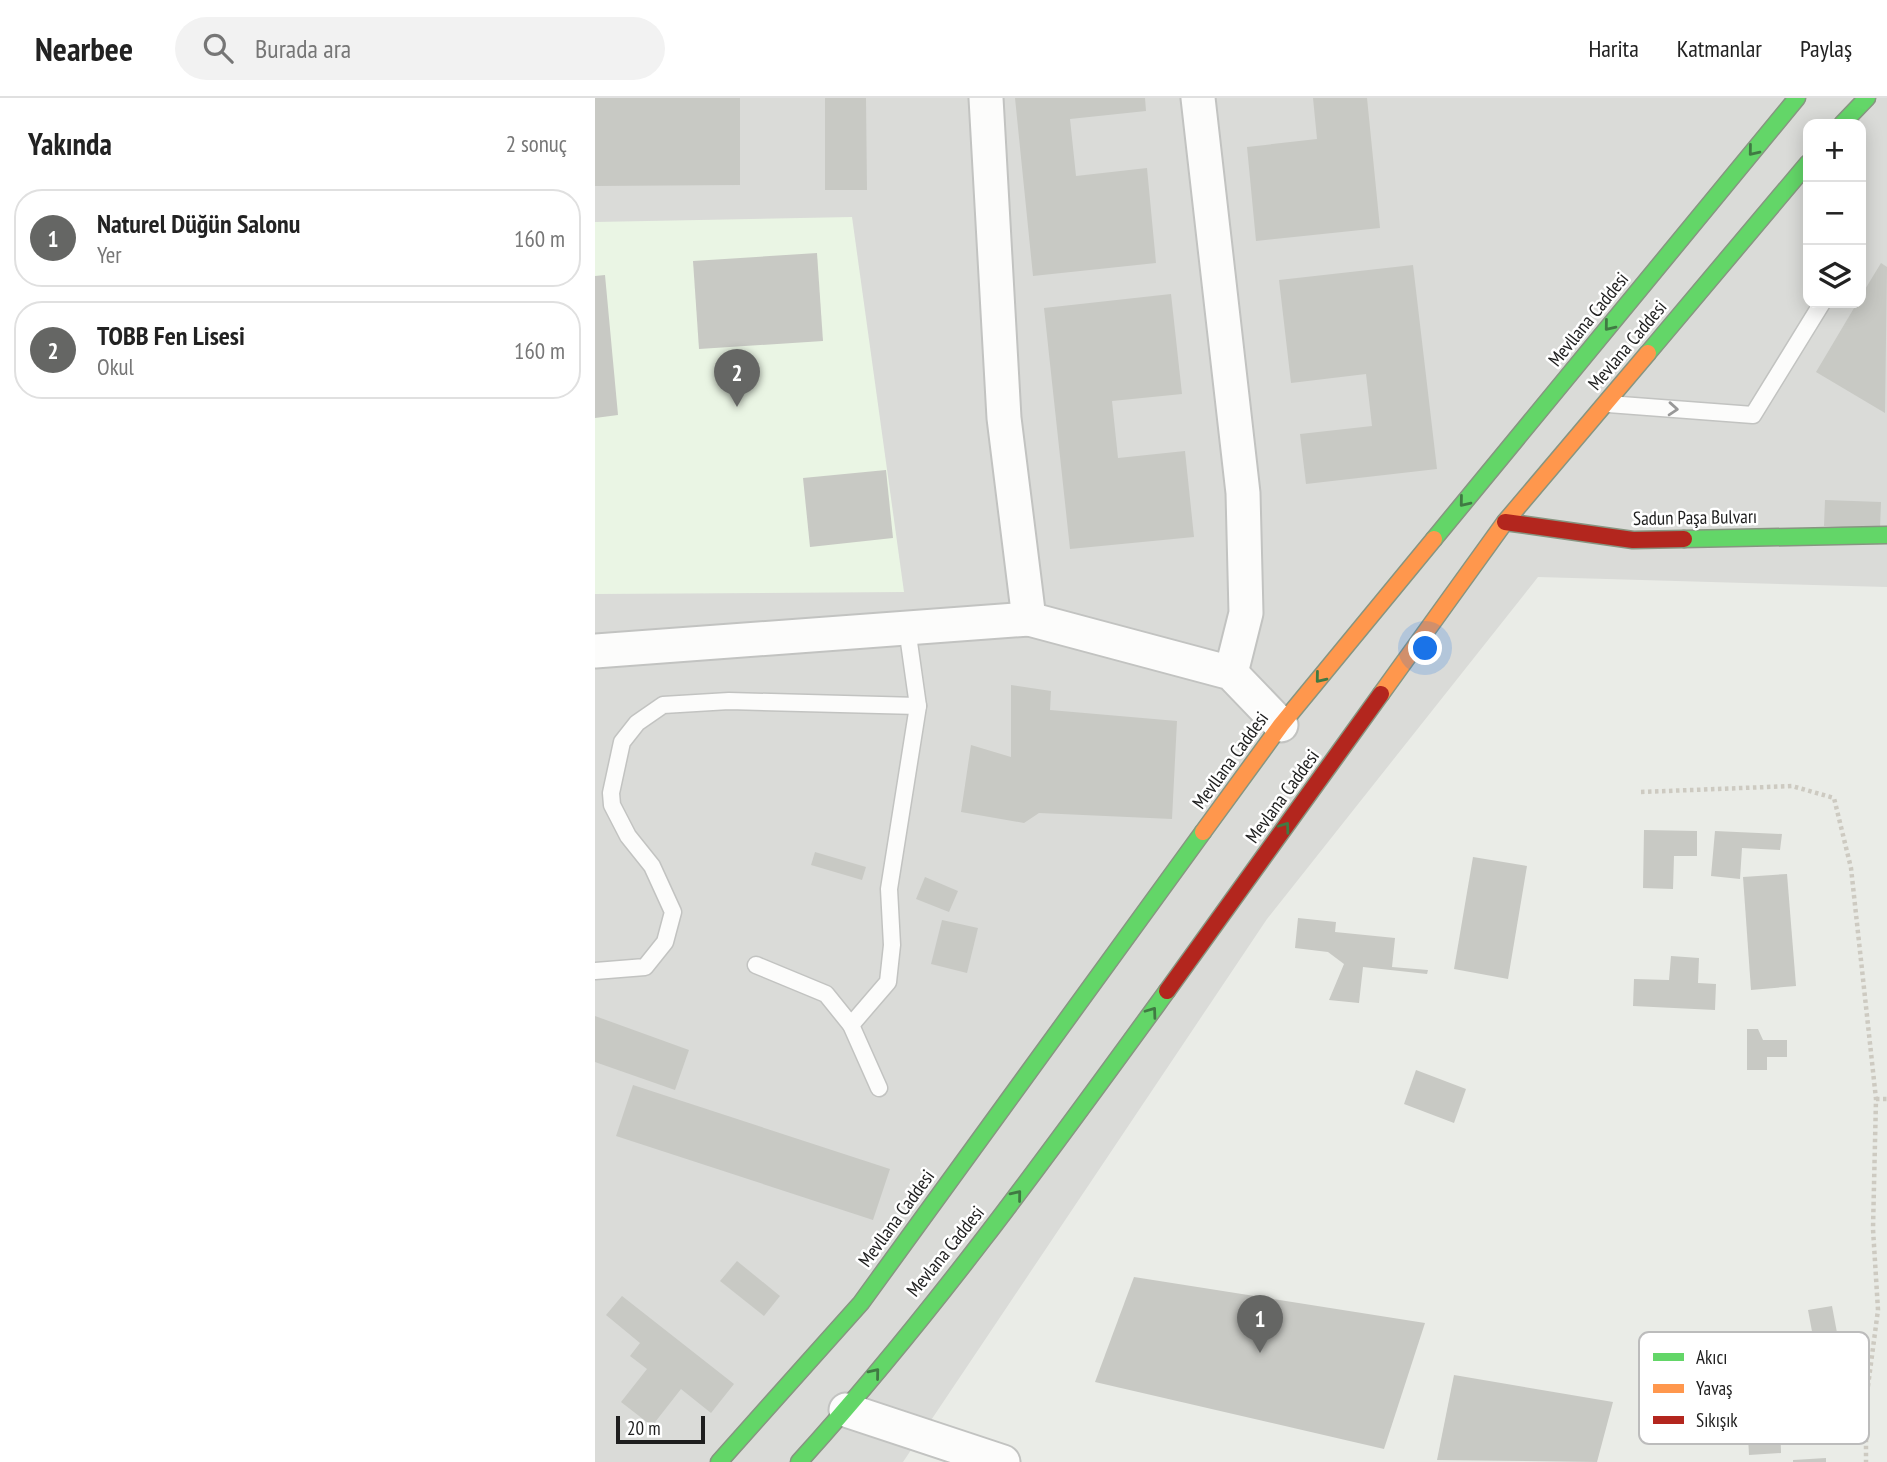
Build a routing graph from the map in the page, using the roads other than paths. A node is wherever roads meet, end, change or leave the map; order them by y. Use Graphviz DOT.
graph roads {
  1 [pos="986,98"];
  2 [pos="1198,98"];
  3 [pos="1797,98"];
  4 [pos="1867,98"];
  5 [pos="1847,119"];
  6 [pos="1803,169"];
  7 [pos="1819,308"];
  8 [pos="1605,404"];
  9 [pos="1505,522"];
  10 [pos="1887,535"];
  11 [pos="1029,619"];
  12 [pos="907,628"];
  13 [pos="595,651"];
  14 [pos="1231,673"];
  15 [pos="918,706"];
  16 [pos="1281,725"];
  17 [pos="756,965"];
  18 [pos="595,971"];
  19 [pos="851,1025"];
  20 [pos="879,1088"];
  21 [pos="846,1410"];
  22 [pos="719,1462"];
  23 [pos="799,1462"];
  24 [pos="1003,1462"];
  1 -- 11 [label="street"];
  2 -- 14 [label="street"];
  3 -- 16 [label="main road, Mevllana Caddesi, one-way"];
  4 -- 5 [label="main road"];
  6 -- 8 [label="main road, Mevlana Caddesi"];
  8 -- 7 [label="lane, one-way"];
  8 -- 9 [label="main road, Mevlana Caddesi"];
  9 -- 10 [label="main road, Sadun Paşa Bulvarı"];
  21 -- 9 [label="main road, Mevlana Caddesi, one-way"];
  11 -- 12 [label="street"];
  11 -- 14 [label="street"];
  12 -- 13 [label="street"];
  12 -- 15 [label="lane"];
  14 -- 16 [label="street"];
  15 -- 18 [label="lane"];
  15 -- 19 [label="lane"];
  16 -- 22 [label="main road, Mevllana Caddesi"];
  17 -- 19 [label="lane"];
  19 -- 20 [label="lane"];
  21 -- 23 [label="main road, Mevlana Caddesi"];
  21 -- 24 [label="street"];
}
